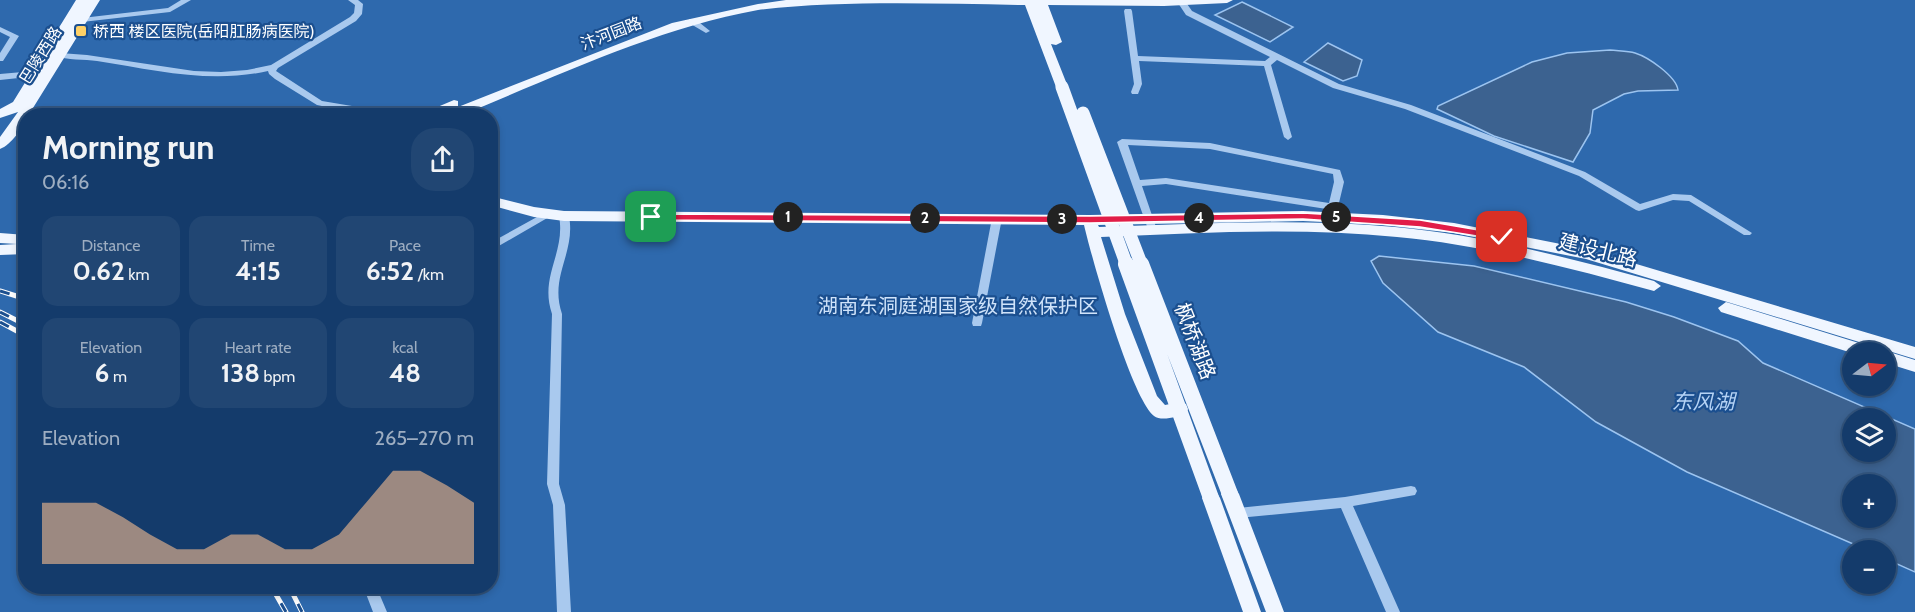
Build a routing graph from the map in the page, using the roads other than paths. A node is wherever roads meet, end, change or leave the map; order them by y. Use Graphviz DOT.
graph roads {
  1 [pos="82,0"];
  2 [pos="94,0"];
  3 [pos="187,0"];
  4 [pos="352,0"];
  5 [pos="760,0"];
  6 [pos="1227,0"];
  7 [pos="941,1"];
  8 [pos="1035,1"];
  9 [pos="1182,3"];
  10 [pos="1128,11"];
  11 [pos="82,20"];
  12 [pos="692,21"];
  13 [pos="0,29"];
  14 [pos="706,31"];
  15 [pos="60,55"];
  16 [pos="1275,57"];
  17 [pos="1135,58"];
  18 [pos="0,59"];
  19 [pos="1266,64"];
  20 [pos="274,67"];
  21 [pos="34,74"];
  22 [pos="0,77"];
  23 [pos="1067,87"];
  24 [pos="1135,92"];
  25 [pos="30,102"];
  26 [pos="25,108"];
  27 [pos="29,108"];
  28 [pos="349,108"];
  29 [pos="443,108"];
  30 [pos="467,108"];
  31 [pos="9,125"];
  32 [pos="1288,137"];
  33 [pos="0,146"];
  34 [pos="1137,183"];
  35 [pos="498,202"];
  36 [pos="546,215"];
  37 [pos="564,216"];
  38 [pos="997,218"];
  39 [pos="1150,225"];
  40 [pos="1092,226"];
  41 [pos="1747,232"];
  42 [pos="0,238"];
  43 [pos="18,239"];
  44 [pos="498,243"];
  45 [pos="18,249"];
  46 [pos="0,250"];
  47 [pos="977,323"];
  48 [pos="1842,344"];
  49 [pos="1915,353"];
  50 [pos="1896,360"];
  51 [pos="1915,366"];
  52 [pos="1180,410"];
  53 [pos="1411,490"];
  54 [pos="1345,502"];
  55 [pos="1238,513"];
  56 [pos="372,594"];
  57 [pos="380,612"];
  58 [pos="564,612"];
  59 [pos="1252,612"];
  60 [pos="1275,612"];
  61 [pos="1393,612"];
  1 -- 21 [label="main road, 巴陵西路"];
  2 -- 11 [label="main road, 巴陵西路"];
  3 -- 11 [label="street"];
  4 -- 20 [label="street"];
  5 -- 29 [label="main road, 汴河园路"];
  6 -- 9 [label="main road, 汴河园路"];
  7 -- 8 [label="main road, 汴河园路"];
  7 -- 12 [label="main road, 汴河园路"];
  8 -- 9 [label="main road, 汴河园路"];
  8 -- 23 [label="main road"];
  9 -- 16 [label="street"];
  10 -- 17 [label="street"];
  11 -- 15 [label="main road, 巴陵西路"];
  12 -- 14 [label="street"];
  12 -- 30 [label="main road, 汴河园路"];
  13 -- 18 [label="street"];
  15 -- 20 [label="street"];
  15 -- 25 [label="main road, 巴陵西路"];
  16 -- 19 [label="street"];
  16 -- 41 [label="street"];
  17 -- 19 [label="street"];
  17 -- 24 [label="street"];
  19 -- 32 [label="street"];
  20 -- 28 [label="street"];
  21 -- 22 [label="street"];
  21 -- 31 [label="main road, 巴陵西路"];
  23 -- 52 [label="main road, 枫桥湖路, bridge"];
  23 -- 55 [label="main road, 枫桥湖路, bridge"];
  25 -- 26 [label="main road, 巴陵西路"];
  25 -- 27 [label="main road"];
  31 -- 33 [label="main road"];
  34 -- 34 [label="street"];
  34 -- 39 [label="street"];
  35 -- 36 [label="main road, 建设北路"];
  36 -- 37 [label="main road, 建设北路"];
  36 -- 44 [label="street"];
  37 -- 38 [label="main road, 建设北路"];
  37 -- 58 [label="street"];
  38 -- 40 [label="main road, 建设北路"];
  38 -- 47 [label="street"];
  39 -- 40 [label="main road, 建设北路"];
  39 -- 48 [label="main road, 建设北路"];
  39 -- 49 [label="main road"];
  40 -- 52 [label="main road"];
  42 -- 43 [label="main road"];
  45 -- 46 [label="main road"];
  50 -- 51 [label="main road"];
  52 -- 59 [label="main road, 枫桥湖路, bridge"];
  53 -- 54 [label="street"];
  54 -- 55 [label="street"];
  54 -- 61 [label="street"];
  55 -- 60 [label="main road, 枫桥湖路"];
  56 -- 57 [label="street"];
}
